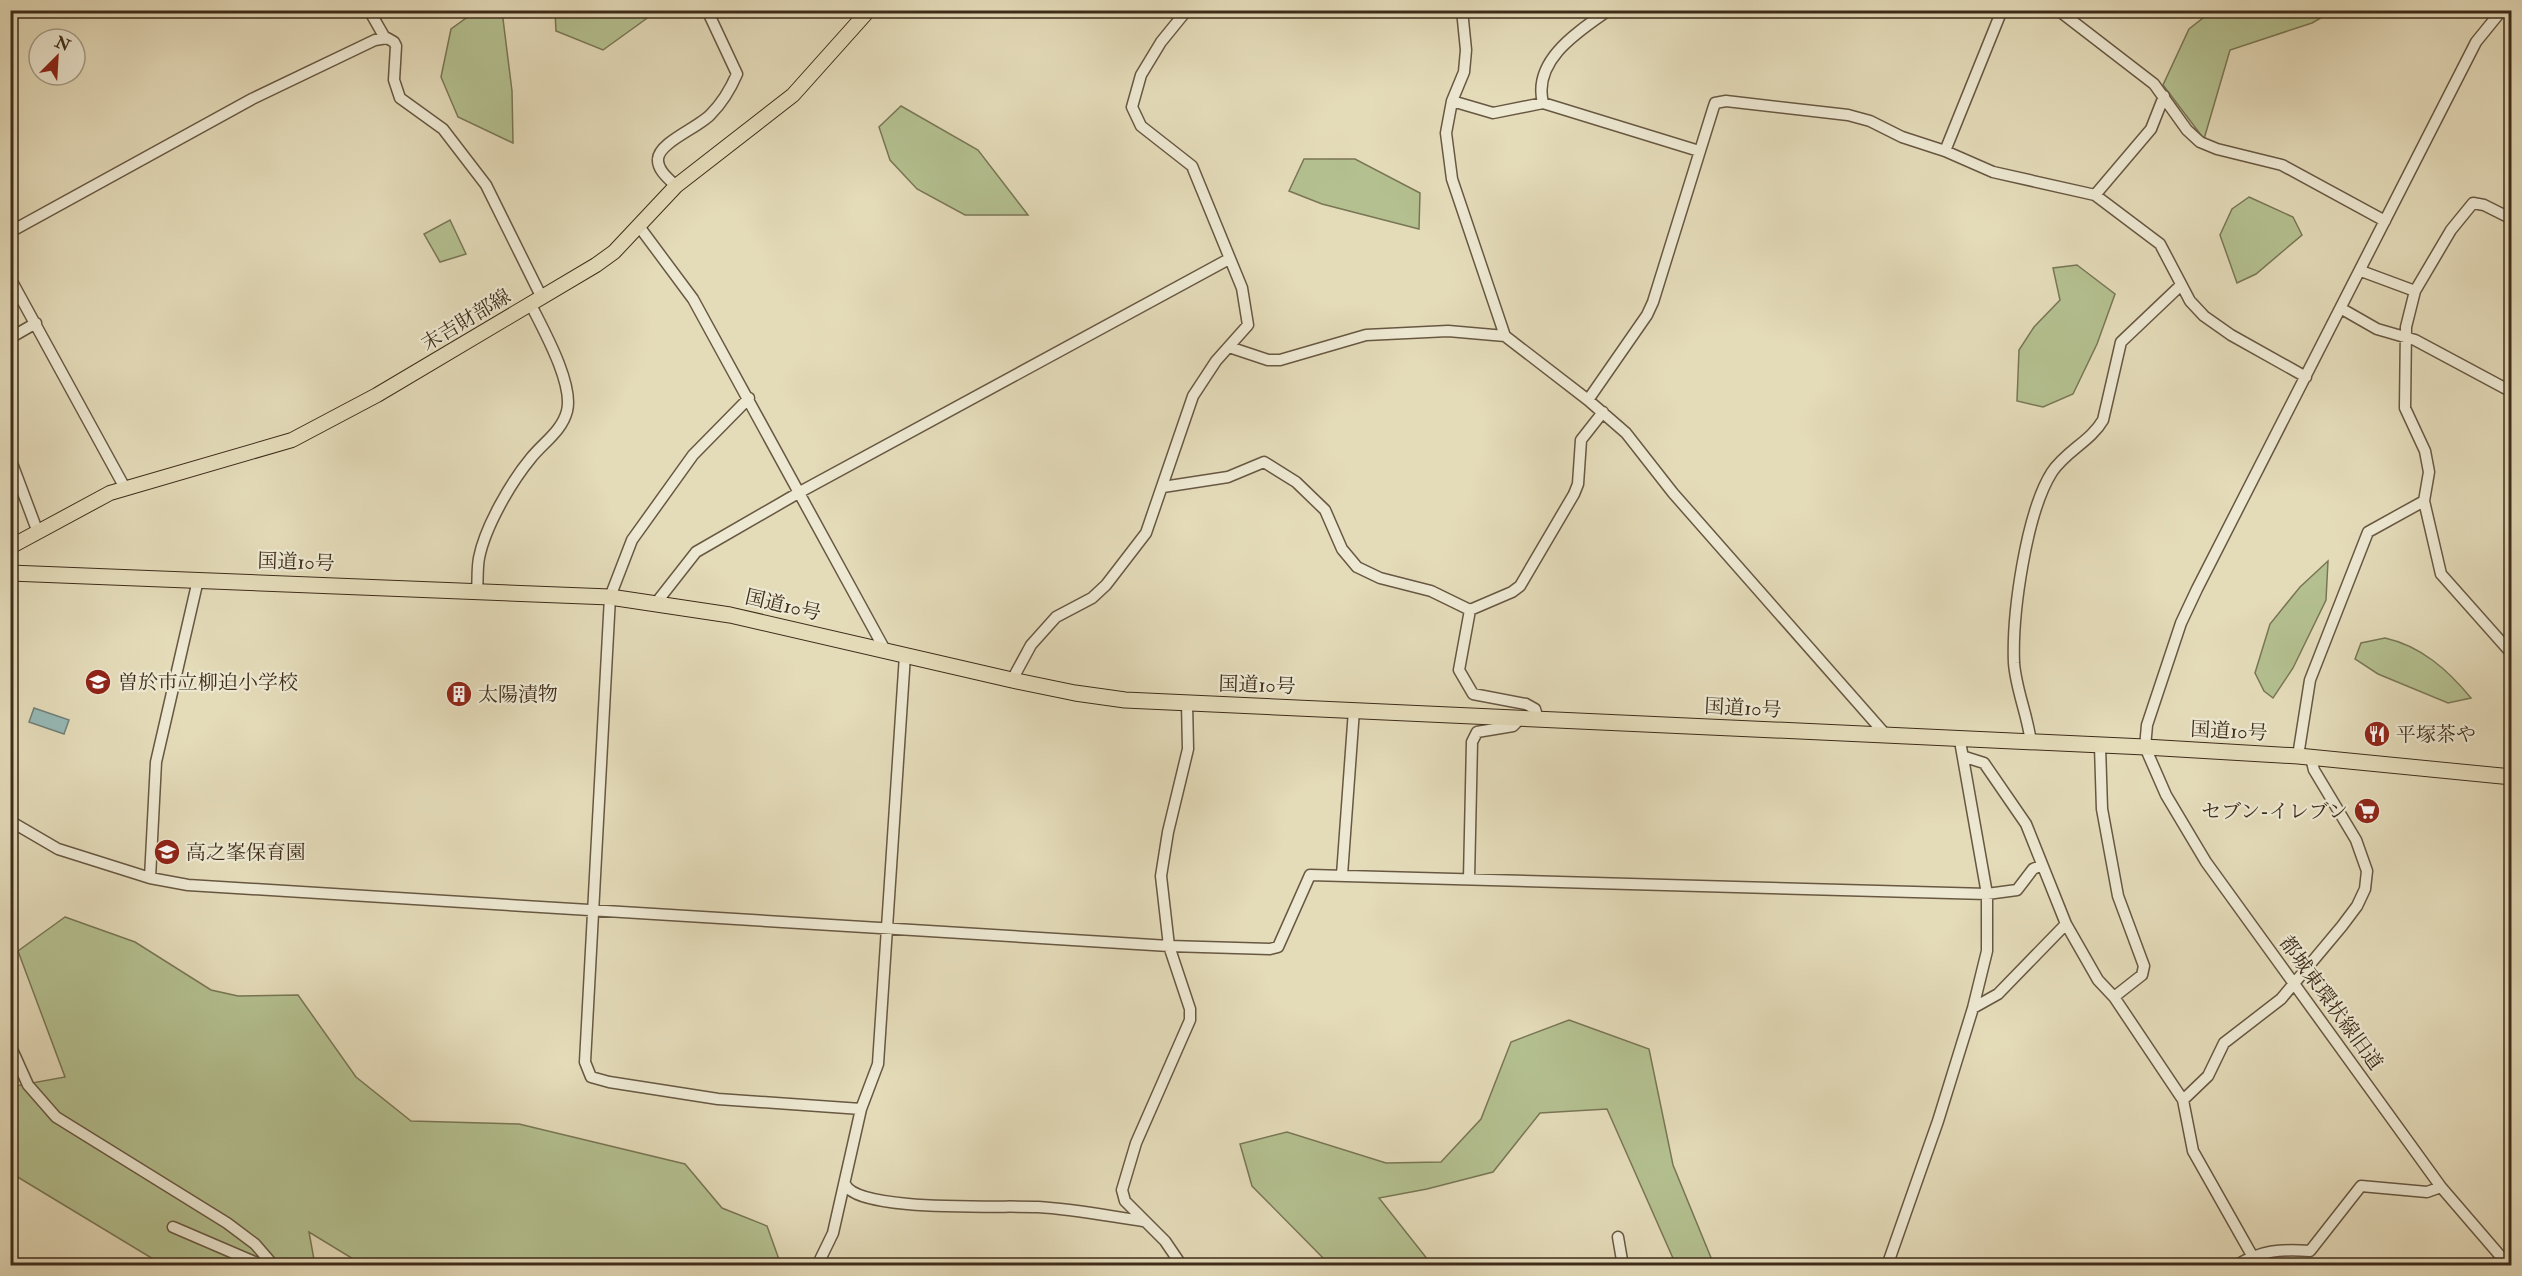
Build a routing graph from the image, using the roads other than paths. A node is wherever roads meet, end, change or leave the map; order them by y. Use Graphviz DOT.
graph roads {
  1 [pos="369,10"];
  2 [pos="707,10"];
  3 [pos="869,10"];
  4 [pos="1187,10"];
  5 [pos="1461,10"];
  6 [pos="1609,10"];
  7 [pos="2002,10"];
  8 [pos="2058,10"];
  9 [pos="2502,10"];
  10 [pos="385,38"];
  11 [pos="2164,96"];
  12 [pos="1452,101"];
  13 [pos="1543,103"];
  14 [pos="1699,151"];
  15 [pos="1945,151"];
  16 [pos="676,186"];
  17 [pos="2094,195"];
  18 [pos="2511,219"];
  19 [pos="2385,221"];
  20 [pos="638,225"];
  21 [pos="10,232"];
  22 [pos="1229,259"];
  23 [pos="2361,271"];
  24 [pos="10,278"];
  25 [pos="2181,285"];
  26 [pos="2415,291"];
  27 [pos="536,301"];
  28 [pos="2342,309"];
  29 [pos="36,323"];
  30 [pos="1506,336"];
  31 [pos="2406,337"];
  32 [pos="10,338"];
  33 [pos="1229,347"];
  34 [pos="2306,378"];
  35 [pos="2511,392"];
  36 [pos="748,398"];
  37 [pos="1588,400"];
  38 [pos="1603,412"];
  39 [pos="10,459"];
  40 [pos="1163,487"];
  41 [pos="125,488"];
  42 [pos="800,492"];
  43 [pos="2424,501"];
  44 [pos="38,530"];
  45 [pos="10,547"];
  46 [pos="10,573"];
  47 [pos="198,580"];
  48 [pos="477,590"];
  49 [pos="610,597"];
  50 [pos="657,603"];
  51 [pos="1470,609"];
  52 [pos="885,650"];
  53 [pos="2511,654"];
  54 [pos="905,655"];
  55 [pos="1012,680"];
  56 [pos="1187,704"];
  57 [pos="1354,711"];
  58 [pos="1521,718"];
  59 [pos="1538,719"];
  60 [pos="1886,735"];
  61 [pos="1960,741"];
  62 [pos="2031,743"];
  63 [pos="2100,746"];
  64 [pos="2145,747"];
  65 [pos="1965,757"];
  66 [pos="2304,757"];
  67 [pos="2511,777"];
  68 [pos="10,821"];
  69 [pos="2042,865"];
  70 [pos="1341,875"];
  71 [pos="150,878"];
  72 [pos="1469,879"];
  73 [pos="1987,894"];
  74 [pos="592,909"];
  75 [pos="2066,924"];
  76 [pos="887,928"];
  77 [pos="1169,946"];
  78 [pos="2293,981"];
  79 [pos="2114,997"];
  80 [pos="1973,1008"];
  81 [pos="10,1045"];
  82 [pos="2183,1100"];
  83 [pos="861,1109"];
  84 [pos="845,1184"];
  85 [pos="2441,1187"];
  86 [pos="1143,1221"];
  87 [pos="173,1227"];
  88 [pos="1618,1237"];
  89 [pos="2255,1261"];
  90 [pos="264,1266"];
  91 [pos="274,1266"];
  92 [pos="817,1266"];
  93 [pos="1182,1266"];
  94 [pos="1623,1266"];
  95 [pos="1887,1266"];
  96 [pos="2235,1266"];
  97 [pos="2509,1266"];
  1 -- 10 [label="street"];
  2 -- 16 [label="street"];
  3 -- 16 [label="main road, 末吉財部線"];
  4 -- 22 [label="street"];
  5 -- 12 [label="street"];
  6 -- 13 [label="street"];
  7 -- 15 [label="street"];
  8 -- 11 [label="street"];
  9 -- 19 [label="street"];
  10 -- 21 [label="street"];
  10 -- 27 [label="street"];
  11 -- 17 [label="street"];
  11 -- 19 [label="street"];
  12 -- 13 [label="street"];
  12 -- 30 [label="street"];
  13 -- 14 [label="street"];
  14 -- 15 [label="street"];
  14 -- 37 [label="street"];
  15 -- 17 [label="street"];
  16 -- 20 [label="main road, 末吉財部線"];
  17 -- 25 [label="street"];
  18 -- 26 [label="street"];
  19 -- 23 [label="street"];
  20 -- 27 [label="main road, 末吉財部線"];
  20 -- 36 [label="street"];
  22 -- 33 [label="street"];
  22 -- 42 [label="street"];
  23 -- 26 [label="street"];
  23 -- 28 [label="street"];
  24 -- 29 [label="street"];
  25 -- 34 [label="street"];
  25 -- 62 [label="street"];
  26 -- 31 [label="street"];
  27 -- 41 [label="main road, 末吉財部線"];
  27 -- 48 [label="street"];
  28 -- 31 [label="street"];
  28 -- 34 [label="street"];
  29 -- 32 [label="street"];
  29 -- 41 [label="street"];
  30 -- 33 [label="street"];
  30 -- 37 [label="street"];
  31 -- 35 [label="street"];
  31 -- 43 [label="street"];
  33 -- 40 [label="street"];
  34 -- 64 [label="street"];
  36 -- 42 [label="street"];
  36 -- 49 [label="street"];
  37 -- 38 [label="street"];
  38 -- 51 [label="street"];
  38 -- 60 [label="street"];
  39 -- 44 [label="street"];
  40 -- 51 [label="street"];
  40 -- 55 [label="street"];
  41 -- 44 [label="main road, 末吉財部線"];
  42 -- 50 [label="street"];
  42 -- 52 [label="street"];
  43 -- 53 [label="street"];
  43 -- 66 [label="street"];
  44 -- 45 [label="main road, 末吉財部線"];
  46 -- 47 [label="highway, 国道10号"];
  47 -- 48 [label="highway, 国道10号"];
  47 -- 71 [label="street"];
  48 -- 49 [label="highway, 国道10号"];
  49 -- 50 [label="highway, 国道10号"];
  49 -- 74 [label="street"];
  50 -- 52 [label="highway, 国道10号"];
  51 -- 59 [label="street"];
  52 -- 54 [label="highway, 国道10号"];
  54 -- 55 [label="highway, 国道10号"];
  54 -- 76 [label="street"];
  55 -- 56 [label="highway, 国道10号"];
  56 -- 57 [label="highway, 国道10号"];
  56 -- 77 [label="street"];
  57 -- 58 [label="highway, 国道10号"];
  57 -- 70 [label="street"];
  58 -- 59 [label="highway, 国道10号"];
  58 -- 72 [label="street"];
  59 -- 60 [label="highway, 国道10号"];
  60 -- 61 [label="highway, 国道10号"];
  61 -- 62 [label="highway, 国道10号"];
  61 -- 65 [label="street"];
  62 -- 63 [label="highway, 国道10号"];
  63 -- 64 [label="highway, 国道10号"];
  63 -- 79 [label="street"];
  64 -- 66 [label="highway, 国道10号"];
  64 -- 78 [label="street, 都城東環状線旧道"];
  65 -- 69 [label="street"];
  65 -- 73 [label="street"];
  66 -- 67 [label="highway, 国道10号"];
  66 -- 78 [label="street"];
  68 -- 71 [label="street"];
  69 -- 73 [label="street"];
  69 -- 75 [label="street"];
  70 -- 72 [label="street"];
  70 -- 77 [label="street"];
  71 -- 74 [label="street"];
  72 -- 73 [label="street"];
  73 -- 80 [label="street"];
  74 -- 76 [label="street"];
  74 -- 83 [label="street"];
  75 -- 79 [label="street"];
  75 -- 80 [label="street"];
  76 -- 77 [label="street"];
  76 -- 83 [label="street"];
  77 -- 86 [label="street"];
  78 -- 82 [label="street"];
  78 -- 85 [label="street, 都城東環状線旧道"];
  79 -- 82 [label="street"];
  80 -- 95 [label="street"];
  81 -- 91 [label="street"];
  82 -- 89 [label="street"];
  83 -- 84 [label="street"];
  84 -- 86 [label="street"];
  84 -- 92 [label="street"];
  85 -- 89 [label="street"];
  85 -- 97 [label="street, 都城東環状線旧道"];
  86 -- 93 [label="street"];
  87 -- 90 [label="street"];
  88 -- 94 [label="street"];
  89 -- 96 [label="street"];
}
